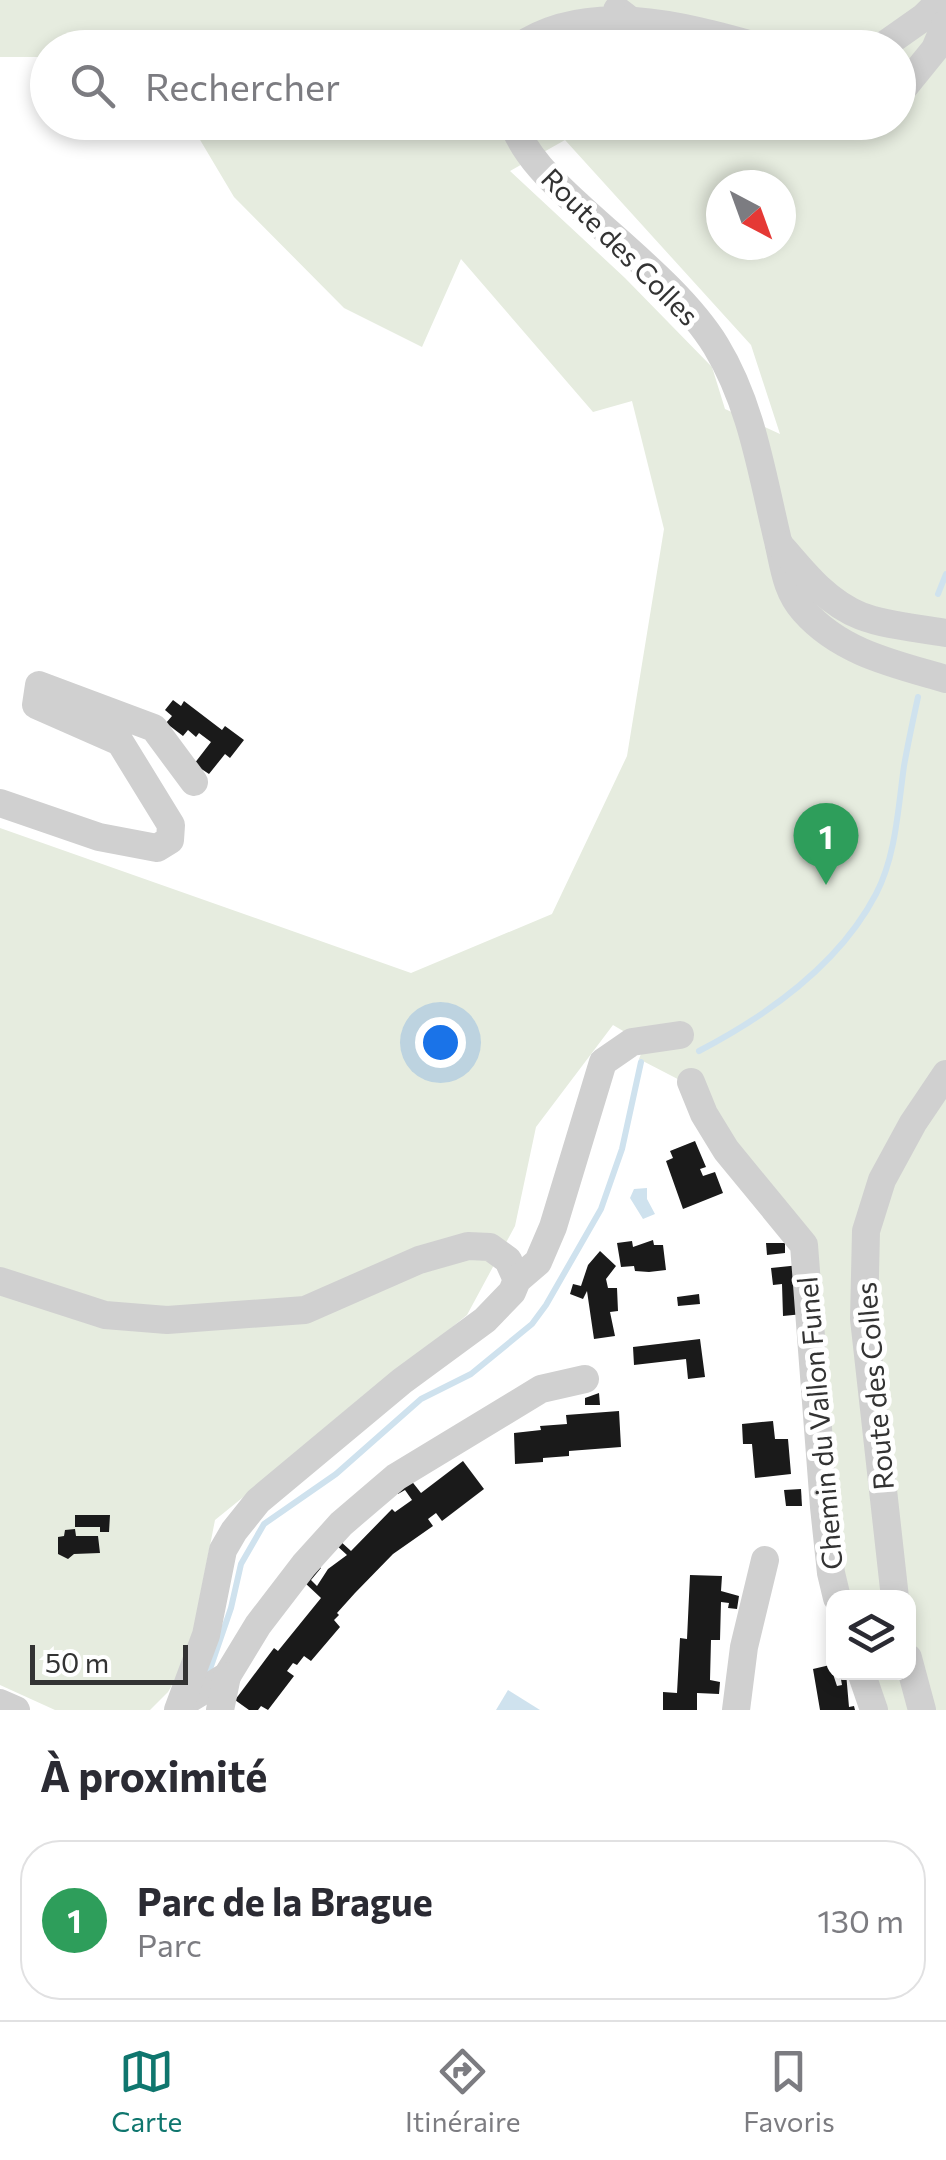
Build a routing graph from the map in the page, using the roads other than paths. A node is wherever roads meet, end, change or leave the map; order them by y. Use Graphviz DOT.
graph roads {
  1 [pos="941,0"];
  2 [pos="691,23"];
  3 [pos="946,23"];
  4 [pos="530,30"];
  5 [pos="906,30"];
  6 [pos="916,72"];
  7 [pos="520,140"];
  8 [pos="778,543"];
  9 [pos="946,633"];
  10 [pos="946,679"];
  11 [pos="194,782"];
  12 [pos="0,803"];
  13 [pos="680,1035"];
  14 [pos="946,1074"];
  15 [pos="691,1082"];
  16 [pos="517,1280"];
  17 [pos="0,1281"];
  18 [pos="585,1379"];
  19 [pos="765,1560"];
  20 [pos="835,1590"];
  21 [pos="894,1590"];
  22 [pos="227,1676"];
  23 [pos="863,1680"];
  24 [pos="914,1680"];
  25 [pos="0,1704"];
  26 [pos="180,1707"];
  27 [pos="16,1710"];
  28 [pos="220,1710"];
  29 [pos="736,1710"];
  30 [pos="874,1710"];
  31 [pos="922,1710"];
  1 -- 5 [label="street"];
  2 -- 4 [label="street"];
  3 -- 6 [label="street"];
  7 -- 8 [label="street, Route des Colles"];
  8 -- 9 [label="street, Route des Colles"];
  8 -- 10 [label="street, Route des Colles"];
  11 -- 12 [label="street"];
  13 -- 16 [label="street"];
  14 -- 21 [label="street, Route des Colles"];
  15 -- 20 [label="street, Chemin du Vallon Funel"];
  16 -- 17 [label="street"];
  16 -- 26 [label="street"];
  18 -- 22 [label="street"];
  19 -- 29 [label="street"];
  22 -- 26 [label="street"];
  22 -- 28 [label="street"];
  23 -- 30 [label="street"];
  24 -- 31 [label="street"];
  25 -- 27 [label="street"];
}
